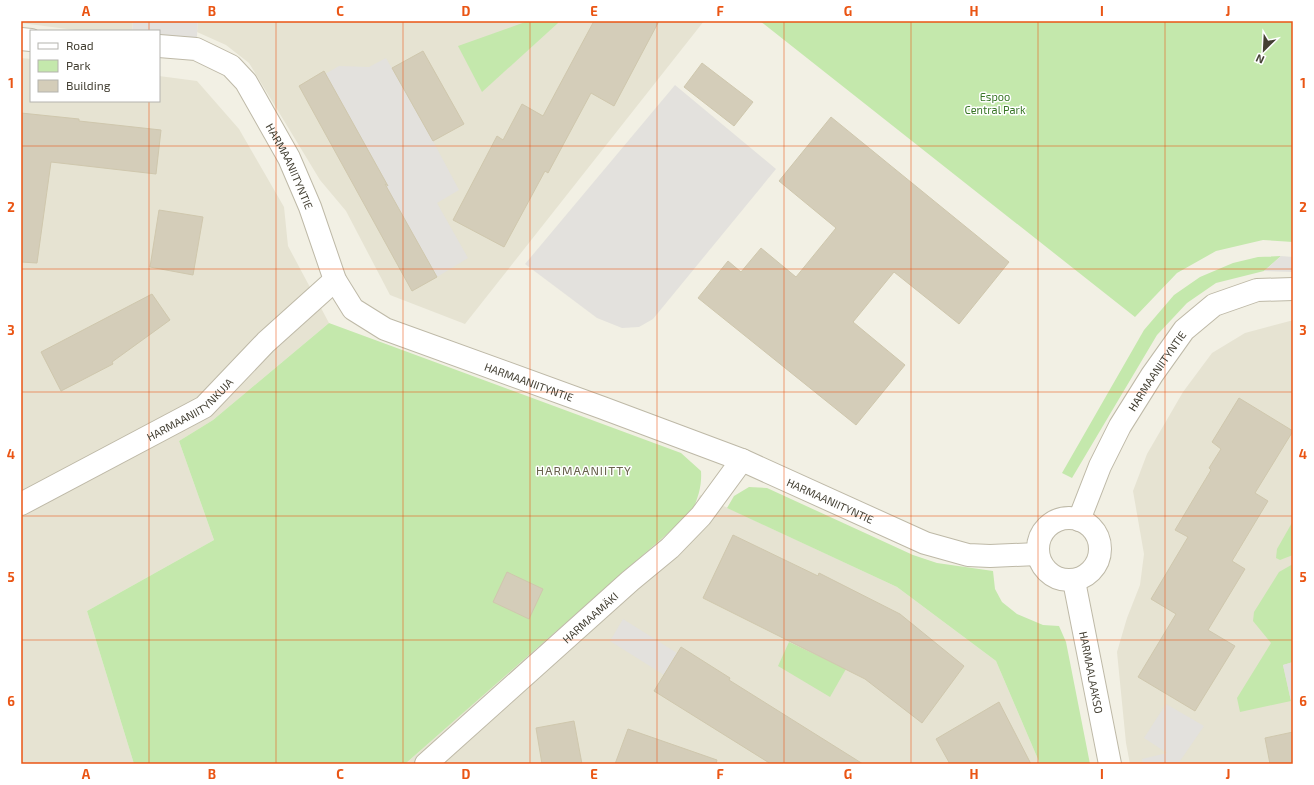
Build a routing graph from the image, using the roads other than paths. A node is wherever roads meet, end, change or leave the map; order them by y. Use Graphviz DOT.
graph roads {
  1 [pos="160,46"];
  2 [pos="334,280"];
  3 [pos="1293,289"];
  4 [pos="742,460"];
  5 [pos="21,504"];
  6 [pos="1079,520"];
  7 [pos="1037,554"];
  8 [pos="1074,581"];
  9 [pos="426,764"];
  10 [pos="1110,764"];
  1 -- 2 [label="street, HARMAANIITYNTIE"];
  2 -- 4 [label="street, HARMAANIITYNTIE"];
  2 -- 5 [label="street, HARMAANIITYNKUJA"];
  3 -- 6 [label="street, HARMAANIITYNTIE"];
  4 -- 7 [label="street, HARMAANIITYNTIE"];
  4 -- 9 [label="street, HARMAAMÄKI"];
  6 -- 7 [label="street"];
  6 -- 8 [label="street"];
  7 -- 8 [label="street"];
  8 -- 10 [label="street, HARMAALAAKSO"];
}
